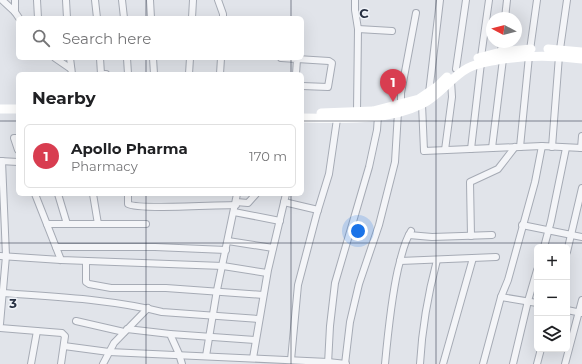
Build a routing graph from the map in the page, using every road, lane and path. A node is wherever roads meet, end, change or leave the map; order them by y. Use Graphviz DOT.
graph roads {
  1 [pos="2,0"];
  2 [pos="15,0"];
  3 [pos="37,0"];
  4 [pos="66,0"];
  5 [pos="95,0"];
  6 [pos="122,0"];
  7 [pos="150,0"];
  8 [pos="193,0"];
  9 [pos="218,0"];
  10 [pos="355,0"];
  11 [pos="440,0"];
  12 [pos="466,0"];
  13 [pos="489,0"];
  14 [pos="506,0"];
  15 [pos="537,0"];
  16 [pos="567,0"];
  17 [pos="15,12"];
  18 [pos="505,12"];
  19 [pos="416,13"];
  20 [pos="18,16"];
  21 [pos="38,16"];
  22 [pos="68,16"];
  23 [pos="97,16"];
  24 [pos="124,16"];
  25 [pos="151,16"];
  26 [pos="192,16"];
  27 [pos="222,16"];
  28 [pos="358,29"];
  29 [pos="392,31"];
  30 [pos="502,48"];
  31 [pos="559,52"];
  32 [pos="582,52"];
  33 [pos="530,53"];
  34 [pos="502,56"];
  35 [pos="304,59"];
  36 [pos="582,59"];
  37 [pos="57,60"];
  38 [pos="70,60"];
  39 [pos="100,60"];
  40 [pos="127,60"];
  41 [pos="153,60"];
  42 [pos="190,60"];
  43 [pos="221,60"];
  44 [pos="296,60"];
  45 [pos="481,60"];
  46 [pos="456,69"];
  47 [pos="72,71"];
  48 [pos="101,72"];
  49 [pos="128,72"];
  50 [pos="154,72"];
  51 [pos="189,72"];
  52 [pos="220,72"];
  53 [pos="296,72"];
  54 [pos="451,81"];
  55 [pos="304,86"];
  56 [pos="429,93"];
  57 [pos="0,103"];
  58 [pos="16,103"];
  59 [pos="422,104"];
  60 [pos="400,108"];
  61 [pos="0,109"];
  62 [pos="16,109"];
  63 [pos="357,111"];
  64 [pos="304,113"];
  65 [pos="378,116"];
  66 [pos="304,118"];
  67 [pos="337,118"];
  68 [pos="582,136"];
  69 [pos="542,146"];
  70 [pos="518,147"];
  71 [pos="552,147"];
  72 [pos="492,148"];
  73 [pos="566,148"];
  74 [pos="581,148"];
  75 [pos="471,149"];
  76 [pos="445,150"];
  77 [pos="1,161"];
  78 [pos="16,162"];
  79 [pos="582,188"];
  80 [pos="36,196"];
  81 [pos="59,196"];
  82 [pos="93,196"];
  83 [pos="128,196"];
  84 [pos="237,196"];
  85 [pos="254,196"];
  86 [pos="286,196"];
  87 [pos="284,202"];
  88 [pos="236,204"];
  89 [pos="318,210"];
  90 [pos="234,212"];
  91 [pos="280,221"];
  92 [pos="48,224"];
  93 [pos="68,224"];
  94 [pos="98,224"];
  95 [pos="146,224"];
  96 [pos="522,225"];
  97 [pos="549,231"];
  98 [pos="572,235"];
  99 [pos="471,236"];
  100 [pos="492,236"];
  101 [pos="582,237"];
  102 [pos="228,241"];
  103 [pos="545,244"];
  104 [pos="569,244"];
  105 [pos="56,247"];
  106 [pos="273,248"];
  107 [pos="226,250"];
  108 [pos="3,256"];
  109 [pos="496,257"];
  110 [pos="473,258"];
  111 [pos="61,260"];
  112 [pos="437,260"];
  113 [pos="86,261"];
  114 [pos="400,261"];
  115 [pos="223,266"];
  116 [pos="267,273"];
  117 [pos="534,280"];
  118 [pos="217,290"];
  119 [pos="2,293"];
  120 [pos="263,295"];
  121 [pos="501,297"];
  122 [pos="582,300"];
  123 [pos="528,301"];
  124 [pos="534,302"];
  125 [pos="148,308"];
  126 [pos="570,311"];
  127 [pos="580,313"];
  128 [pos="213,315"];
  129 [pos="258,319"];
  130 [pos="76,321"];
  131 [pos="0,324"];
  132 [pos="0,328"];
  133 [pos="37,331"];
  134 [pos="126,331"];
  135 [pos="170,334"];
  136 [pos="210,337"];
  137 [pos="255,340"];
  138 [pos="64,346"];
  139 [pos="109,352"];
  140 [pos="540,352"];
  141 [pos="179,354"];
  142 [pos="206,356"];
  143 [pos="253,358"];
  144 [pos="291,360"];
  145 [pos="328,363"];
  146 [pos="31,364"];
  147 [pos="61,364"];
  148 [pos="103,364"];
  149 [pos="182,364"];
  150 [pos="346,364"];
  151 [pos="385,364"];
  152 [pos="420,364"];
  153 [pos="443,364"];
  154 [pos="483,364"];
  155 [pos="513,364"];
  156 [pos="537,364"];
  157 [pos="565,364"];
  1 -- 17 [label="street"];
  2 -- 17 [label="street"];
  3 -- 21 [label="street"];
  4 -- 22 [label="street"];
  5 -- 23 [label="street"];
  6 -- 24 [label="street"];
  7 -- 25 [label="street"];
  8 -- 26 [label="street"];
  9 -- 27 [label="street"];
  10 -- 28 [label="street"];
  11 -- 56 [label="street"];
  12 -- 46 [label="street"];
  13 -- 45 [label="street"];
  14 -- 18 [label="street"];
  15 -- 33 [label="street"];
  16 -- 31 [label="street"];
  17 -- 20 [label="street"];
  19 -- 60 [label="street"];
  28 -- 29 [label="street"];
  28 -- 63 [label="street"];
  30 -- 34 [label="street"];
  31 -- 32 [label="main road"];
  31 -- 33 [label="main road"];
  31 -- 36 [label="main road"];
  31 -- 71 [label="street"];
  33 -- 34 [label="main road"];
  33 -- 70 [label="street"];
  34 -- 45 [label="main road"];
  34 -- 72 [label="street"];
  35 -- 55 [label="street"];
  37 -- 47 [label="street"];
  38 -- 47 [label="street"];
  39 -- 48 [label="street"];
  40 -- 49 [label="street"];
  41 -- 50 [label="street"];
  42 -- 51 [label="street"];
  43 -- 52 [label="street"];
  44 -- 53 [label="street"];
  45 -- 46 [label="main road"];
  45 -- 54 [label="main road"];
  45 -- 75 [label="street"];
  46 -- 56 [label="main road"];
  54 -- 59 [label="main road"];
  54 -- 76 [label="street"];
  56 -- 60 [label="main road"];
  57 -- 58 [label="main road"];
  59 -- 60 [label="main road"];
  59 -- 76 [label="street"];
  60 -- 63 [label="main road"];
  60 -- 65 [label="main road"];
  60 -- 150 [label="street"];
  61 -- 62 [label="main road"];
  63 -- 64 [label="main road"];
  65 -- 67 [label="main road"];
  65 -- 145 [label="street"];
  66 -- 67 [label="main road"];
  67 -- 89 [label="street"];
  68 -- 74 [label="street"];
  69 -- 70 [label="street"];
  69 -- 71 [label="street"];
  69 -- 96 [label="street"];
  70 -- 72 [label="street"];
  70 -- 99 [label="street"];
  71 -- 73 [label="street"];
  72 -- 75 [label="street"];
  73 -- 74 [label="street"];
  73 -- 97 [label="street"];
  75 -- 76 [label="street"];
  77 -- 78 [label="street"];
  77 -- 108 [label="street"];
  79 -- 98 [label="street"];
  80 -- 92 [label="street"];
  81 -- 93 [label="street"];
  82 -- 94 [label="street"];
  83 -- 88 [label="street"];
  84 -- 88 [label="street"];
  85 -- 88 [label="street"];
  86 -- 87 [label="street"];
  87 -- 89 [label="street"];
  87 -- 91 [label="street"];
  88 -- 90 [label="street"];
  89 -- 144 [label="street"];
  90 -- 91 [label="street"];
  90 -- 102 [label="street"];
  91 -- 106 [label="street"];
  92 -- 93 [label="street"];
  92 -- 105 [label="street"];
  93 -- 94 [label="street"];
  94 -- 95 [label="street"];
  96 -- 97 [label="street"];
  96 -- 121 [label="street"];
  97 -- 98 [label="street"];
  97 -- 103 [label="street"];
  98 -- 101 [label="street"];
  98 -- 104 [label="street"];
  99 -- 100 [label="street"];
  99 -- 114 [label="street"];
  102 -- 106 [label="street"];
  102 -- 107 [label="street"];
  105 -- 107 [label="street"];
  105 -- 111 [label="street"];
  106 -- 116 [label="street"];
  107 -- 115 [label="street"];
  108 -- 111 [label="street"];
  108 -- 119 [label="street"];
  109 -- 110 [label="street"];
  110 -- 112 [label="street"];
  110 -- 153 [label="street"];
  111 -- 113 [label="street"];
  112 -- 114 [label="street"];
  112 -- 152 [label="street"];
  113 -- 115 [label="street"];
  113 -- 118 [label="street"];
  114 -- 151 [label="street"];
  115 -- 116 [label="street"];
  115 -- 118 [label="street"];
  116 -- 120 [label="street"];
  117 -- 123 [label="street"];
  118 -- 120 [label="street"];
  118 -- 128 [label="street"];
  119 -- 125 [label="street"];
  119 -- 131 [label="street"];
  120 -- 129 [label="street"];
  121 -- 123 [label="street"];
  121 -- 154 [label="street"];
  122 -- 127 [label="street"];
  123 -- 124 [label="street"];
  123 -- 155 [label="street"];
  125 -- 128 [label="street"];
  125 -- 134 [label="street"];
  126 -- 127 [label="street"];
  127 -- 157 [label="street"];
  128 -- 129 [label="street"];
  128 -- 136 [label="street"];
  129 -- 137 [label="street"];
  130 -- 134 [label="street"];
  132 -- 133 [label="street"];
  133 -- 138 [label="street"];
  133 -- 146 [label="street"];
  134 -- 135 [label="street"];
  134 -- 139 [label="street"];
  135 -- 136 [label="street"];
  135 -- 141 [label="street"];
  136 -- 137 [label="street"];
  136 -- 142 [label="street"];
  137 -- 143 [label="street"];
  138 -- 139 [label="street"];
  138 -- 147 [label="street"];
  139 -- 141 [label="street"];
  139 -- 148 [label="street"];
  140 -- 156 [label="street"];
  141 -- 142 [label="street"];
  141 -- 149 [label="street"];
  142 -- 143 [label="street"];
  143 -- 144 [label="street"];
  144 -- 145 [label="street"];
  145 -- 150 [label="street"];
}
